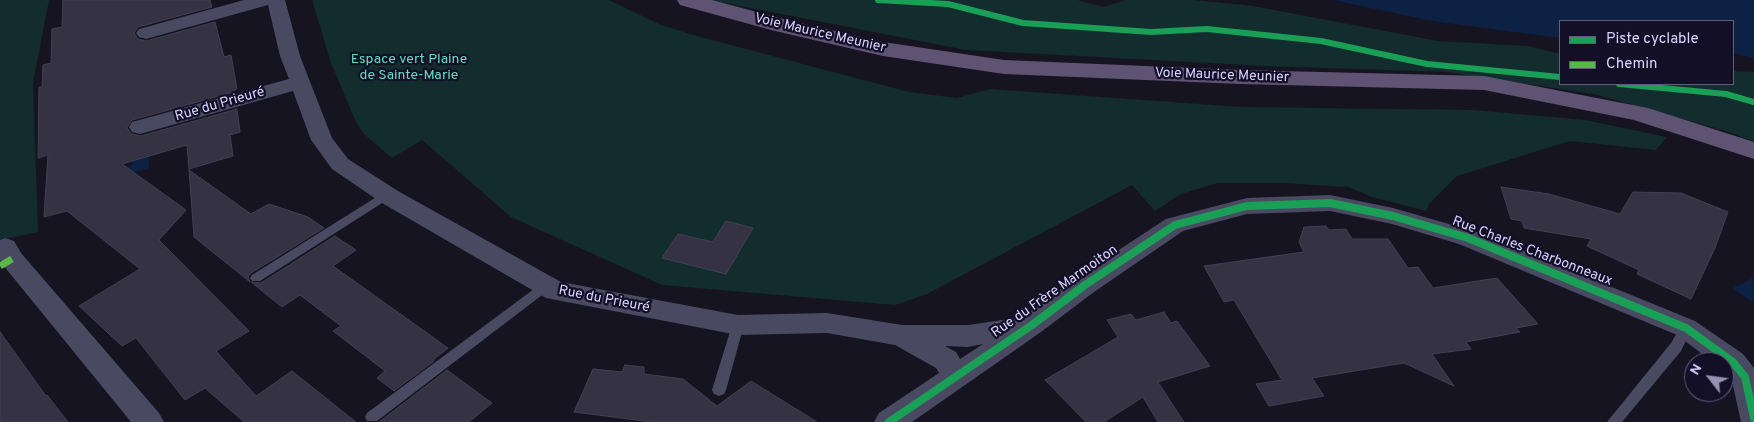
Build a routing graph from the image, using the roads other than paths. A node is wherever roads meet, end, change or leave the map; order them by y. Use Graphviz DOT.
graph roads {
  1 [pos="265,0"];
  2 [pos="276,0"];
  3 [pos="688,0"];
  4 [pos="146,33"];
  5 [pos="300,83"];
  6 [pos="140,128"];
  7 [pos="1754,151"];
  8 [pos="386,195"];
  9 [pos="1247,206"];
  10 [pos="6,247"];
  11 [pos="256,278"];
  12 [pos="546,286"];
  13 [pos="738,325"];
  14 [pos="1032,325"];
  15 [pos="1686,328"];
  16 [pos="901,335"];
  17 [pos="956,375"];
  18 [pos="719,390"];
  19 [pos="372,417"];
  20 [pos="1754,418"];
  21 [pos="149,422"];
  22 [pos="889,422"];
  23 [pos="1614,422"];
  1 -- 4 [label="street"];
  2 -- 5 [label="street, Rue du Prieuré"];
  3 -- 7 [label="main road, Voie Maurice Meunier"];
  5 -- 6 [label="street, Rue du Prieuré"];
  5 -- 8 [label="street, Rue du Prieuré"];
  8 -- 11 [label="lane"];
  8 -- 12 [label="street, Rue du Prieuré"];
  9 -- 14 [label="street, Rue du Frère Marmoiton"];
  9 -- 15 [label="street, Rue Charles Charbonneaux"];
  10 -- 21 [label="street"];
  12 -- 13 [label="street, Rue du Prieuré"];
  12 -- 19 [label="lane"];
  13 -- 16 [label="street, Rue du Prieuré"];
  13 -- 18 [label="lane"];
  14 -- 16 [label="street, Rue du Prieuré"];
  14 -- 17 [label="street, Rue du Frère Marmoiton"];
  15 -- 20 [label="street, Rue Charles Charbonneaux"];
  15 -- 23 [label="lane"];
  16 -- 17 [label="street, Rue du Prieuré"];
  17 -- 22 [label="street, Rue du Frère Marmoiton"];
}
